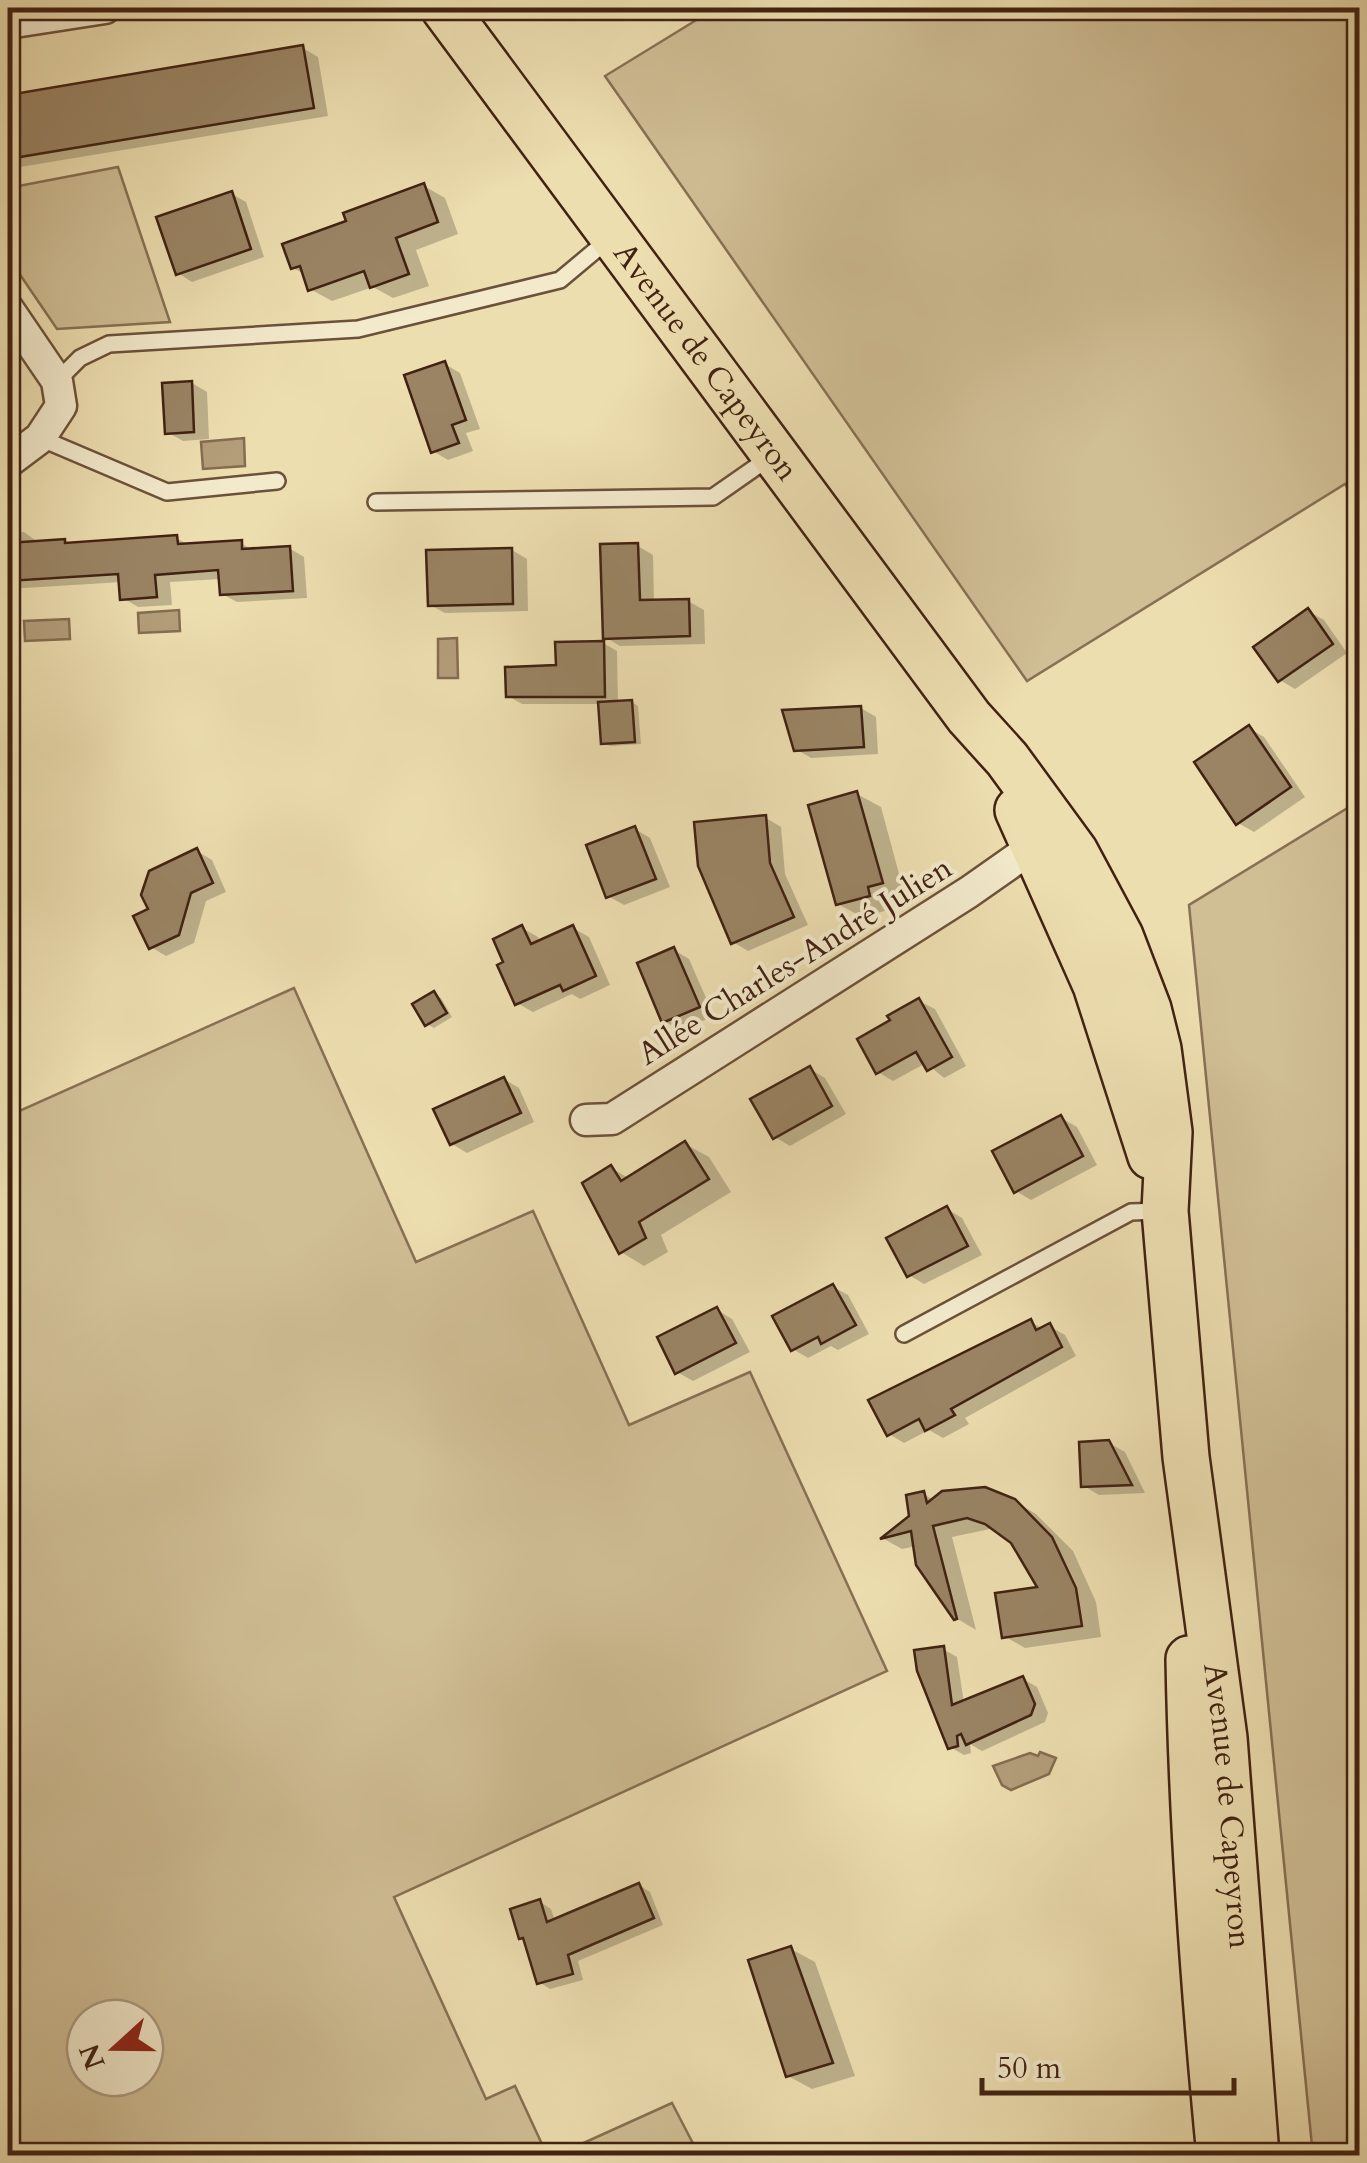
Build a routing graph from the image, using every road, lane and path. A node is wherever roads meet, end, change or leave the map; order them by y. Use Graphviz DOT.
graph roads {
  1 [pos="105,8"];
  2 [pos="444,8"];
  3 [pos="8,23"];
  4 [pos="611,237"];
  5 [pos="8,309"];
  6 [pos="57,381"];
  7 [pos="40,438"];
  8 [pos="776,453"];
  9 [pos="8,462"];
  10 [pos="277,481"];
  11 [pos="376,502"];
  12 [pos="968,717"];
  13 [pos="1036,845"];
  14 [pos="586,1120"];
  15 [pos="1166,1211"];
  16 [pos="904,1334"];
  17 [pos="1186,1457"];
  18 [pos="1220,2156"];
  19 [pos="1256,2156"];
  1 -- 3 [label="street"];
  2 -- 4 [label="main road, Avenue de Capeyron"];
  4 -- 6 [label="lane"];
  4 -- 8 [label="main road, Avenue de Capeyron"];
  5 -- 6 [label="street"];
  6 -- 7 [label="street"];
  7 -- 9 [label="street"];
  7 -- 10 [label="lane"];
  8 -- 11 [label="lane"];
  8 -- 12 [label="main road, Avenue de Capeyron"];
  12 -- 13 [label="main road, Avenue de Capeyron"];
  12 -- 15 [label="main road, Avenue de Capeyron"];
  13 -- 14 [label="street, Allée Charles-André Julien"];
  13 -- 15 [label="main road, Avenue de Capeyron"];
  15 -- 16 [label="lane"];
  15 -- 17 [label="main road, Avenue de Capeyron"];
  17 -- 18 [label="main road, Avenue de Capeyron"];
  17 -- 19 [label="main road, Avenue de Capeyron"];
}
